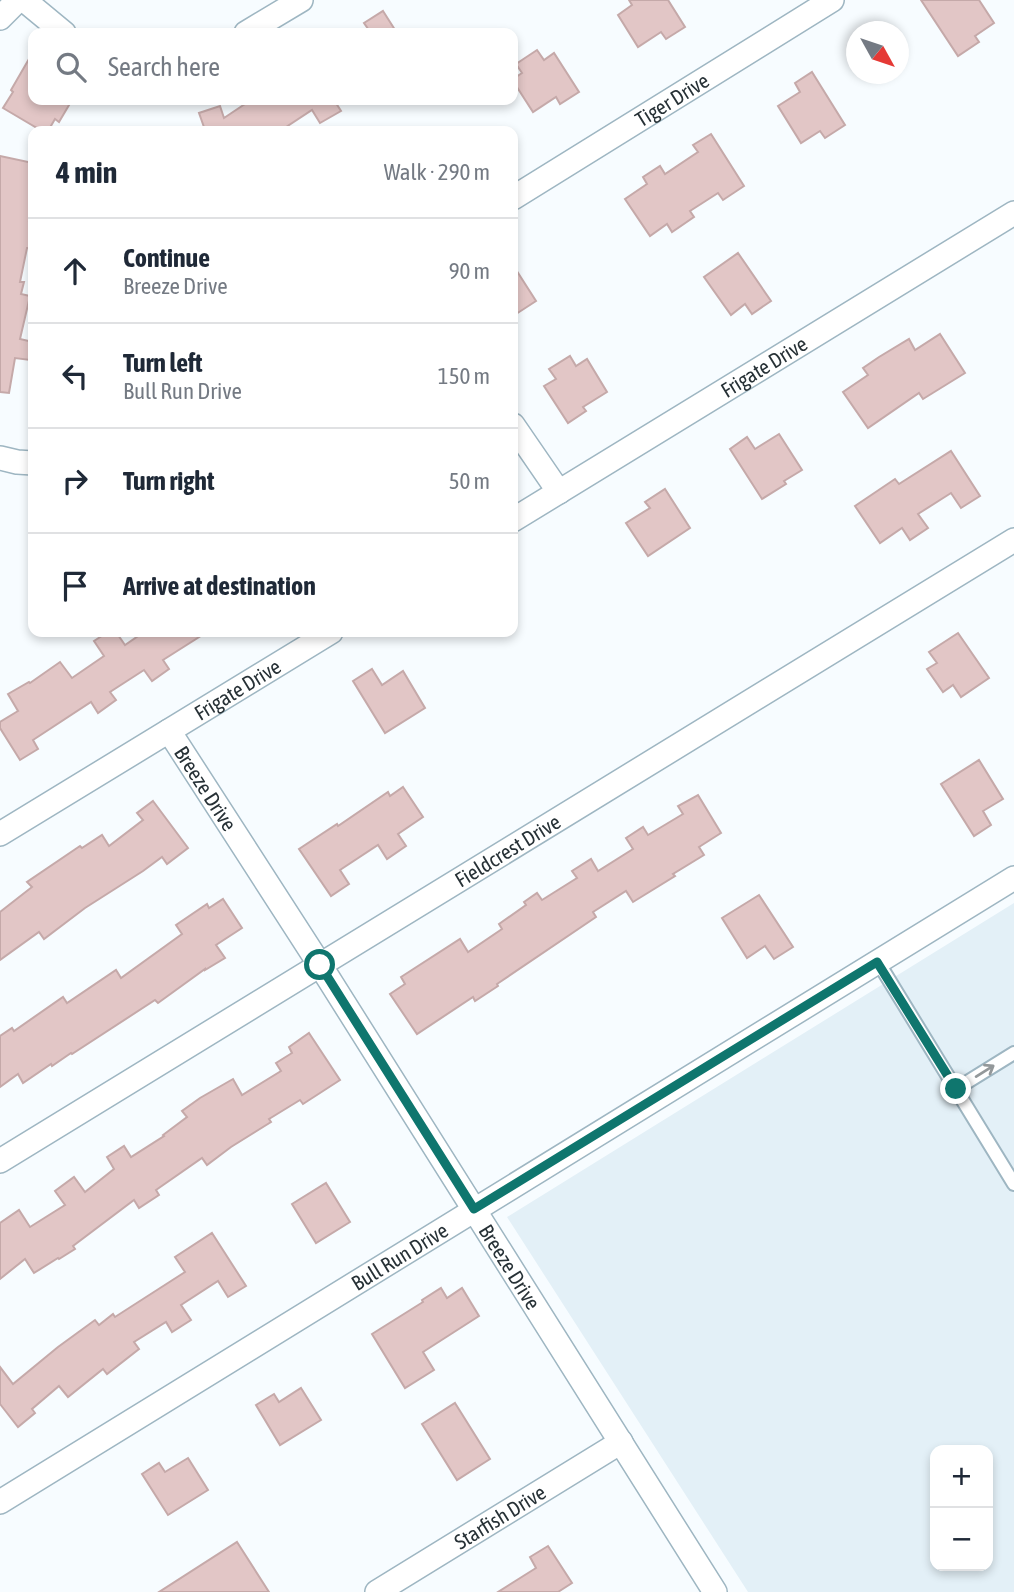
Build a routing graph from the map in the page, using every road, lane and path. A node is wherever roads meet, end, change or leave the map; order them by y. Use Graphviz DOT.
graph roads {
  1 [pos="18,0"];
  2 [pos="24,0"];
  3 [pos="301,0"];
  4 [pos="832,0"];
  5 [pos="0,18"];
  6 [pos="58,28"];
  7 [pos="254,28"];
  8 [pos="518,195"];
  9 [pos="1014,213"];
  10 [pos="518,432"];
  11 [pos="0,458"];
  12 [pos="28,463"];
  13 [pos="559,492"];
  14 [pos="518,517"];
  15 [pos="1014,540"];
  16 [pos="323,637"];
  17 [pos="169,731"];
  18 [pos="0,834"];
  19 [pos="1014,878"];
  20 [pos="877,962"];
  21 [pos="320,965"];
  22 [pos="1014,1053"];
  23 [pos="956,1089"];
  24 [pos="0,1161"];
  25 [pos="1014,1184"];
  26 [pos="474,1209"];
  27 [pos="621,1442"];
  28 [pos="0,1502"];
  29 [pos="377,1592"];
  30 [pos="715,1592"];
  1 -- 5 [label="street"];
  2 -- 6 [label="street"];
  3 -- 7 [label="street"];
  4 -- 8 [label="street, Tiger Drive"];
  9 -- 13 [label="street, Frigate Drive"];
  10 -- 13 [label="street"];
  11 -- 12 [label="street"];
  13 -- 14 [label="street, Frigate Drive"];
  15 -- 21 [label="street, Fieldcrest Drive"];
  16 -- 17 [label="street, Frigate Drive"];
  17 -- 18 [label="street, Frigate Drive"];
  17 -- 21 [label="street, Breeze Drive"];
  19 -- 20 [label="street, Bull Run Drive"];
  20 -- 23 [label="lane"];
  20 -- 26 [label="street, Bull Run Drive"];
  21 -- 24 [label="street, Fieldcrest Drive"];
  21 -- 26 [label="street, Breeze Drive"];
  23 -- 22 [label="lane, one-way"];
  23 -- 25 [label="lane"];
  26 -- 27 [label="street, Breeze Drive"];
  26 -- 28 [label="street, Bull Run Drive"];
  27 -- 29 [label="street, Starfish Drive"];
  27 -- 30 [label="street, Breeze Drive"];
}
